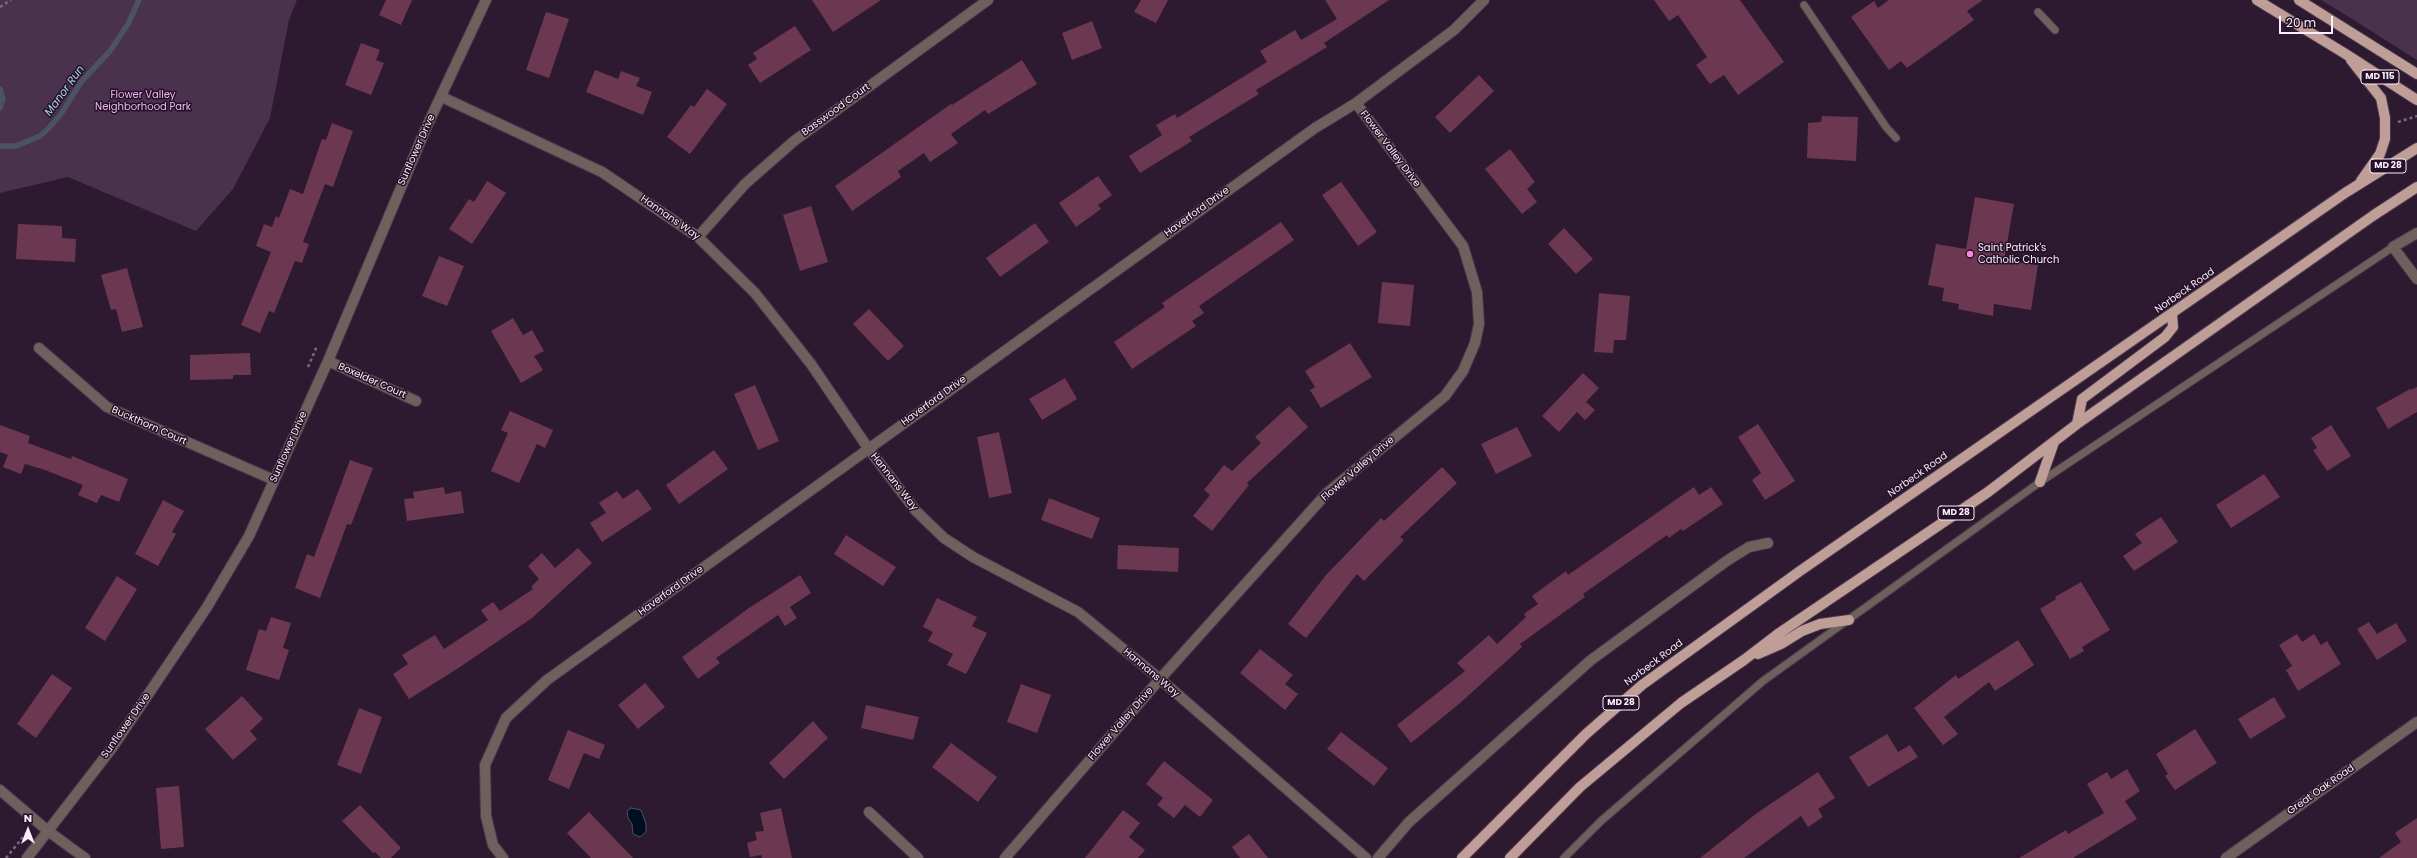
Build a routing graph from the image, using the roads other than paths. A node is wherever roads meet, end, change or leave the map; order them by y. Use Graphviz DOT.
graph roads {
  1 [pos="486,0"];
  2 [pos="988,0"];
  3 [pos="1484,0"];
  4 [pos="2257,0"];
  5 [pos="2299,0"];
  6 [pos="1804,5"];
  7 [pos="2038,12"];
  8 [pos="2055,30"];
  9 [pos="2344,53"];
  10 [pos="2417,74"];
  11 [pos="442,97"];
  12 [pos="2417,100"];
  13 [pos="1356,103"];
  14 [pos="1896,138"];
  15 [pos="2417,148"];
  16 [pos="2358,185"];
  17 [pos="2417,187"];
  18 [pos="2417,233"];
  19 [pos="698,237"];
  20 [pos="2393,247"];
  21 [pos="2417,279"];
  22 [pos="2172,314"];
  23 [pos="39,348"];
  24 [pos="328,361"];
  25 [pos="416,401"];
  26 [pos="2077,424"];
  27 [pos="2054,442"];
  28 [pos="868,448"];
  29 [pos="274,480"];
  30 [pos="2040,482"];
  31 [pos="1768,543"];
  32 [pos="1849,620"];
  33 [pos="1744,660"];
  34 [pos="1160,680"];
  35 [pos="2417,722"];
  36 [pos="0,790"];
  37 [pos="870,812"];
  38 [pos="48,832"];
  39 [pos="27,858"];
  40 [pos="85,858"];
  41 [pos="503,858"];
  42 [pos="918,858"];
  43 [pos="1005,858"];
  44 [pos="1366,858"];
  45 [pos="1378,858"];
  46 [pos="1462,858"];
  47 [pos="1510,858"];
  48 [pos="1564,858"];
  49 [pos="2226,858"];
  1 -- 11 [label="street, Sunflower Drive"];
  2 -- 19 [label="street, Basswood Court"];
  3 -- 13 [label="street, Haverford Drive"];
  4 -- 9 [label="main road, MD 115"];
  5 -- 10 [label="main road, MD 115"];
  6 -- 14 [label="lane"];
  7 -- 8 [label="lane"];
  9 -- 12 [label="main road, MD 115"];
  9 -- 16 [label="main road"];
  11 -- 19 [label="street, Hannans Way"];
  11 -- 24 [label="street, Sunflower Drive"];
  13 -- 28 [label="street, Haverford Drive"];
  13 -- 34 [label="street, Flower Valley Drive"];
  15 -- 16 [label="main road, Norbeck Road / MD 28"];
  16 -- 22 [label="main road, Norbeck Road / MD 28"];
  17 -- 26 [label="main road, MD 28"];
  18 -- 20 [label="street"];
  19 -- 28 [label="street, Hannans Way"];
  20 -- 21 [label="street"];
  20 -- 30 [label="lane"];
  22 -- 26 [label="main road"];
  22 -- 46 [label="main road, Norbeck Road / MD 28"];
  23 -- 29 [label="street, Buckthorn Court"];
  24 -- 25 [label="street, Boxelder Court"];
  24 -- 29 [label="street, Sunflower Drive"];
  26 -- 27 [label="main road, MD 28"];
  27 -- 30 [label="main road"];
  27 -- 33 [label="main road, MD 28"];
  28 -- 34 [label="street, Hannans Way"];
  28 -- 41 [label="street, Haverford Drive"];
  29 -- 38 [label="street, Sunflower Drive"];
  30 -- 32 [label="lane"];
  31 -- 45 [label="street"];
  32 -- 33 [label="main road"];
  32 -- 48 [label="lane"];
  33 -- 47 [label="main road, MD 28"];
  34 -- 43 [label="street, Flower Valley Drive"];
  34 -- 44 [label="street, Hannans Way"];
  35 -- 49 [label="street, Great Oak Road"];
  36 -- 38 [label="street"];
  37 -- 42 [label="street"];
  38 -- 39 [label="street, Sunflower Drive"];
  38 -- 40 [label="street"];
}
